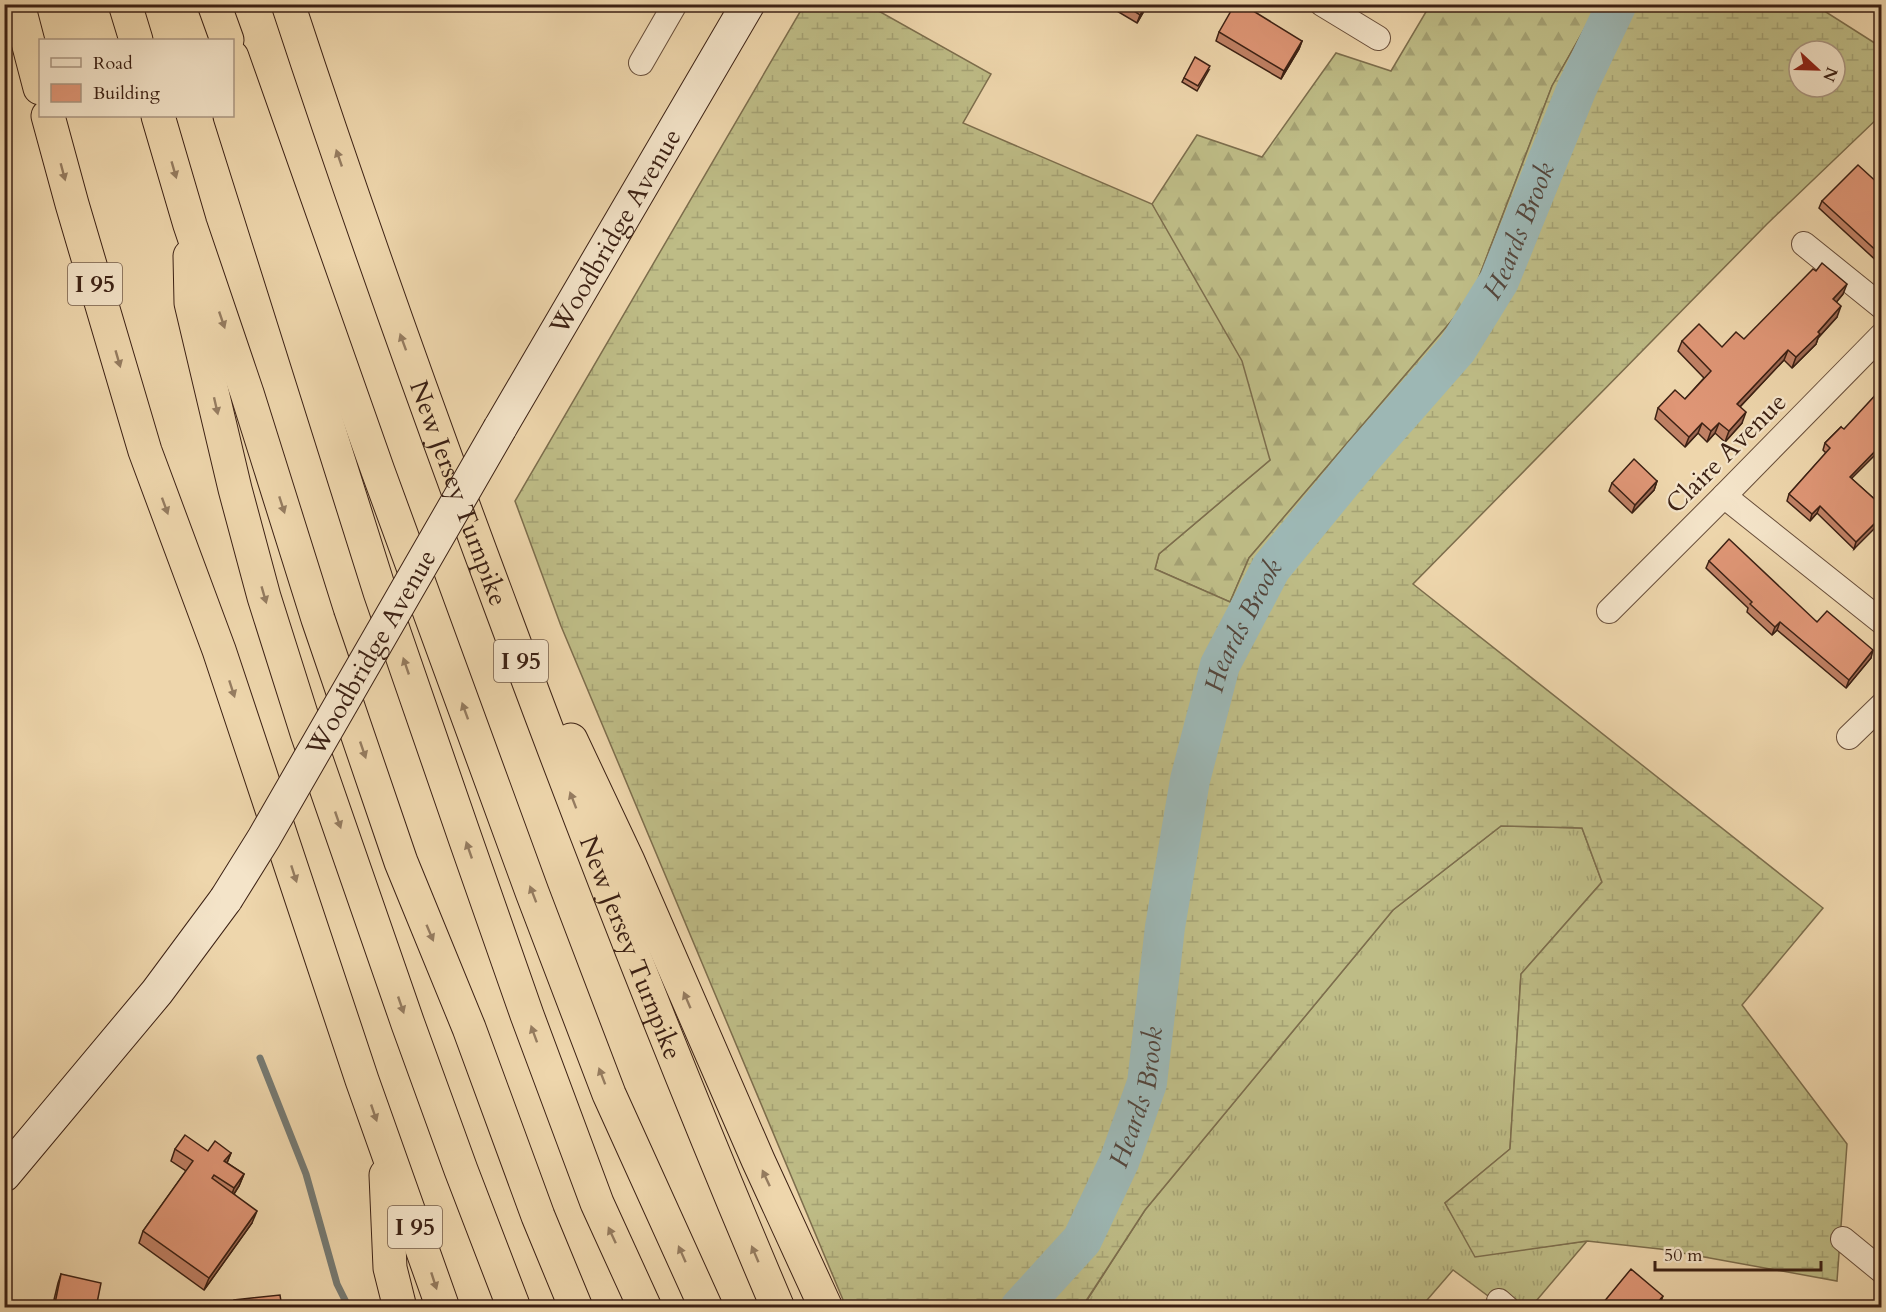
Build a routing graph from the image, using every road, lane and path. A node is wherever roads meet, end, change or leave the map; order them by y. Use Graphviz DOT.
graph roads {
  1 [pos="18,4"];
  2 [pos="125,4"];
  3 [pos="196,4"];
  4 [pos="214,4"];
  5 [pos="288,4"];
  6 [pos="675,4"];
  7 [pos="748,4"];
  8 [pos="1322,4"];
  9 [pos="1378,38"];
  10 [pos="136,39"];
  11 [pos="207,39"];
  12 [pos="227,39"];
  13 [pos="234,63"];
  14 [pos="641,63"];
  15 [pos="39,84"];
  16 [pos="48,117"];
  17 [pos="158,117"];
  18 [pos="230,117"];
  19 [pos="190,225"];
  20 [pos="1804,244"];
  21 [pos="1881,307"];
  22 [pos="1881,335"];
  23 [pos="1724,496"];
  24 [pos="482,557"];
  25 [pos="1609,611"];
  26 [pos="1881,622"];
  27 [pos="1881,705"];
  28 [pos="1849,737"];
  29 [pos="386,1147"];
  30 [pos="4,1175"];
  31 [pos="1843,1239"];
  32 [pos="1881,1271"];
  33 [pos="400,1308"];
  34 [pos="443,1308"];
  35 [pos="514,1308"];
  36 [pos="576,1308"];
  37 [pos="645,1308"];
  38 [pos="706,1308"];
  39 [pos="778,1308"];
  40 [pos="826,1308"];
  1 -- 15 [label="highway"];
  2 -- 10 [label="highway"];
  3 -- 11 [label="highway"];
  4 -- 12 [label="highway"];
  24 -- 5 [label="highway, New Jersey Turnpike / I 95, one-way"];
  6 -- 14 [label="street"];
  7 -- 30 [label="street, Woodbridge Avenue, bridge"];
  8 -- 9 [label="street"];
  38 -- 13 [label="highway, one-way"];
  16 -- 29 [label="highway, I 95, one-way"];
  17 -- 19 [label="highway, one-way"];
  37 -- 18 [label="highway, one-way"];
  19 -- 35 [label="highway, one-way"];
  19 -- 36 [label="highway, one-way"];
  20 -- 21 [label="street"];
  22 -- 23 [label="street, Claire Avenue"];
  23 -- 25 [label="street, Claire Avenue"];
  23 -- 26 [label="street"];
  39 -- 24 [label="highway, New Jersey Turnpike / I 95, one-way"];
  40 -- 24 [label="highway, one-way"];
  27 -- 28 [label="street"];
  29 -- 33 [label="highway"];
  29 -- 34 [label="highway, I 95, one-way"];
  31 -- 32 [label="street"];
}
